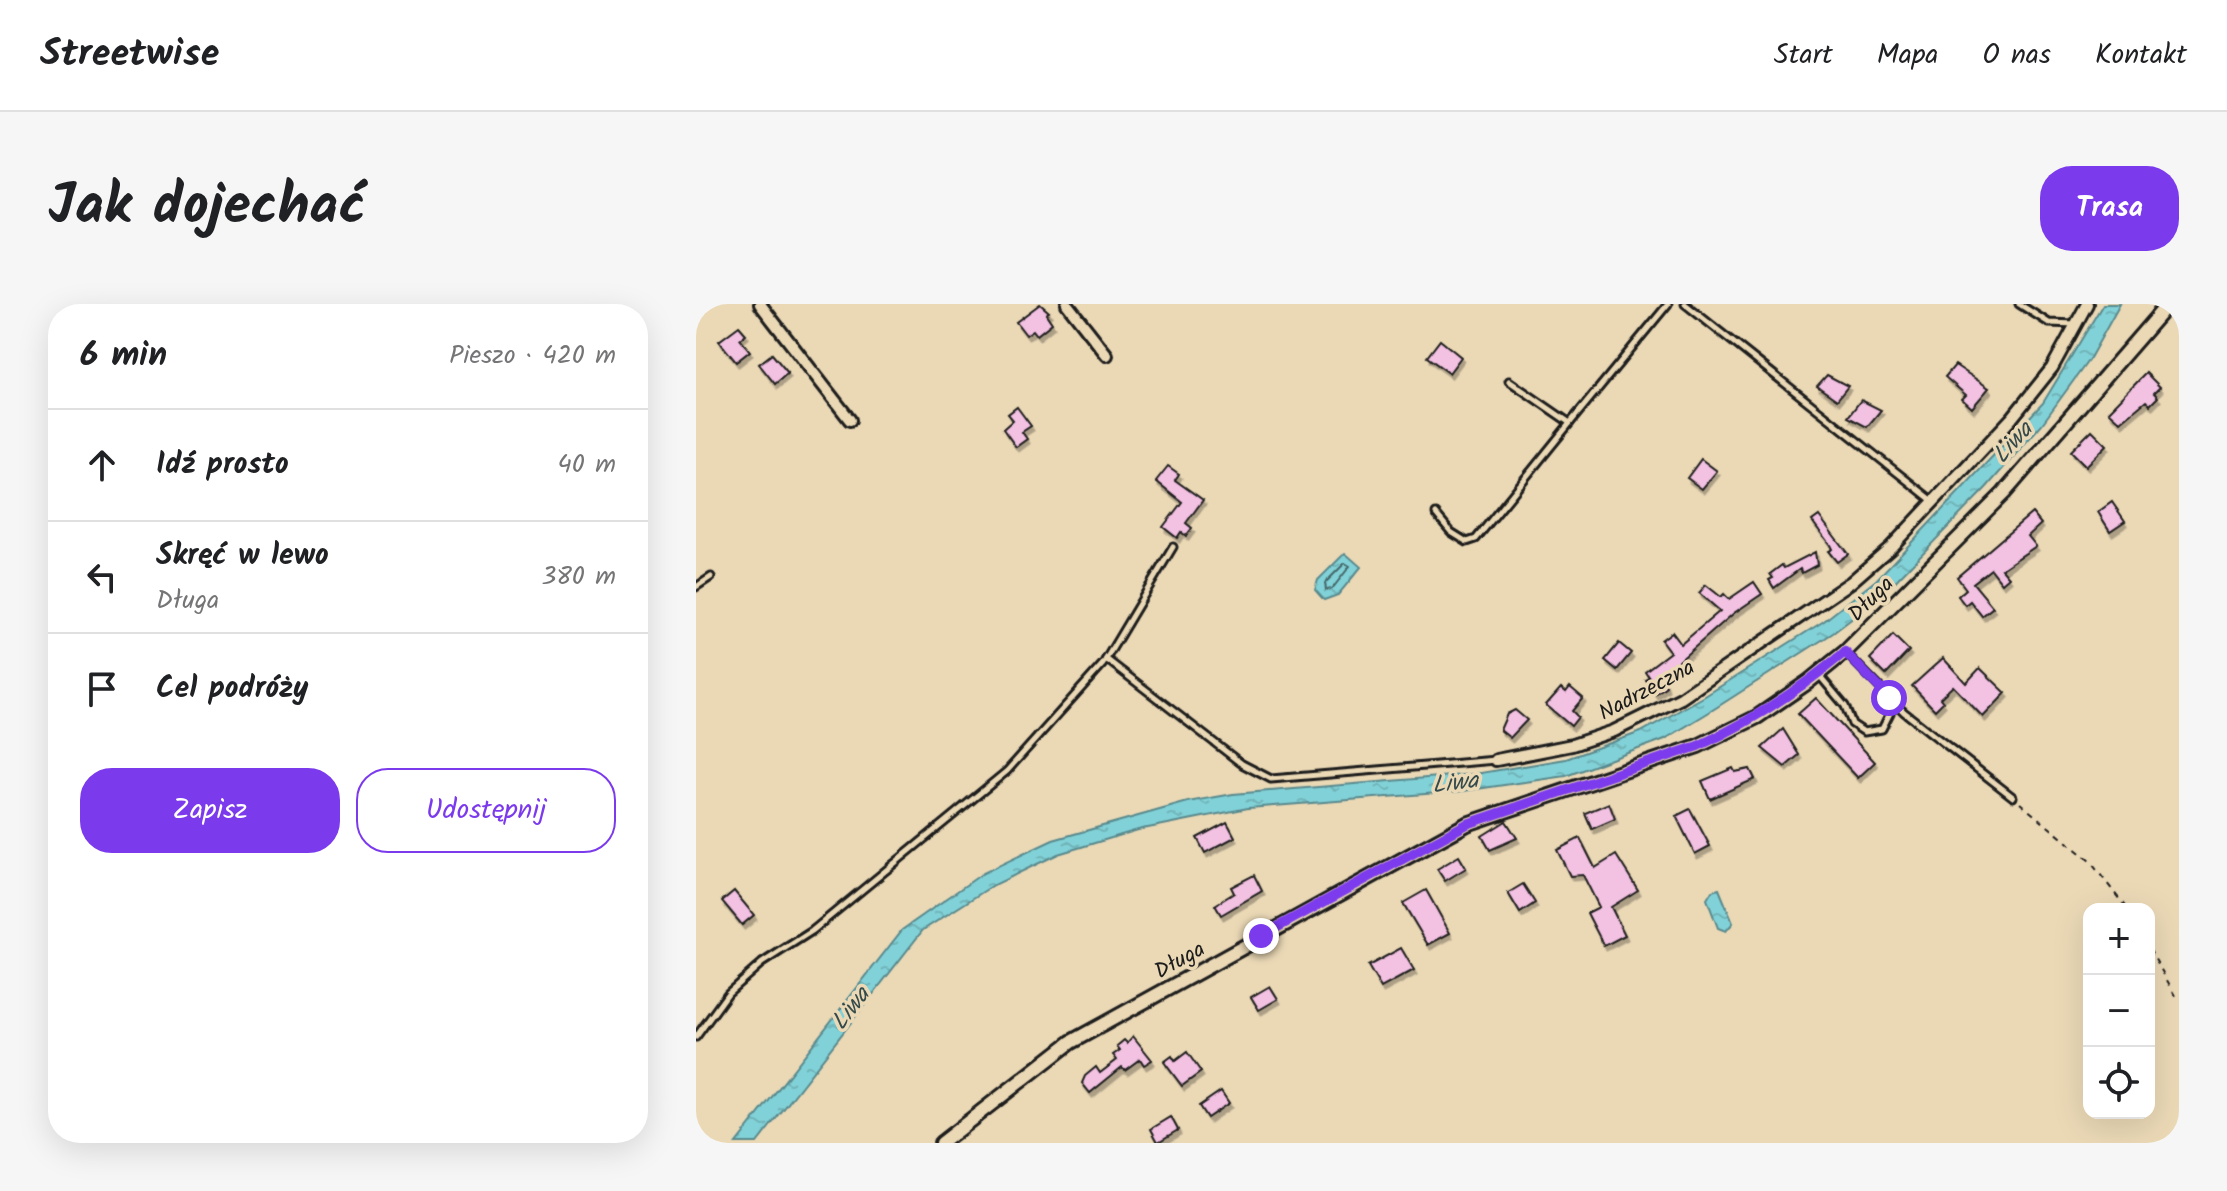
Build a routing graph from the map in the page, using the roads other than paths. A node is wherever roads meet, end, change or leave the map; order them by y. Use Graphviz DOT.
graph roads {
  1 [pos="760,304"];
  2 [pos="1067,304"];
  3 [pos="1668,304"];
  4 [pos="1685,304"];
  5 [pos="2019,304"];
  6 [pos="2087,304"];
  7 [pos="2168,304"];
  8 [pos="2077,324"];
  9 [pos="1107,355"];
  10 [pos="1509,381"];
  11 [pos="850,420"];
  12 [pos="1570,423"];
  13 [pos="1933,501"];
  14 [pos="1436,514"];
  15 [pos="1173,547"];
  16 [pos="711,577"];
  17 [pos="696,587"];
  18 [pos="1845,652"];
  19 [pos="1106,659"];
  20 [pos="1818,674"];
  21 [pos="1895,703"];
  22 [pos="1496,760"];
  23 [pos="2013,797"];
  24 [pos="696,1037"];
  25 [pos="941,1143"];
  1 -- 11 [label="street"];
  2 -- 9 [label="street"];
  3 -- 12 [label="lane"];
  4 -- 13 [label="lane"];
  5 -- 8 [label="lane"];
  6 -- 8 [label="street, Nadrzeczna"];
  7 -- 18 [label="street, Długa"];
  8 -- 13 [label="street, Nadrzeczna"];
  10 -- 12 [label="lane"];
  12 -- 14 [label="lane"];
  13 -- 22 [label="street, Nadrzeczna"];
  15 -- 19 [label="lane"];
  16 -- 17 [label="lane"];
  18 -- 20 [label="street, Długa"];
  18 -- 21 [label="lane"];
  19 -- 22 [label="lane, Nadrzeczna"];
  19 -- 24 [label="lane"];
  20 -- 21 [label="lane"];
  20 -- 25 [label="street, Długa"];
  21 -- 23 [label="lane"];
}
